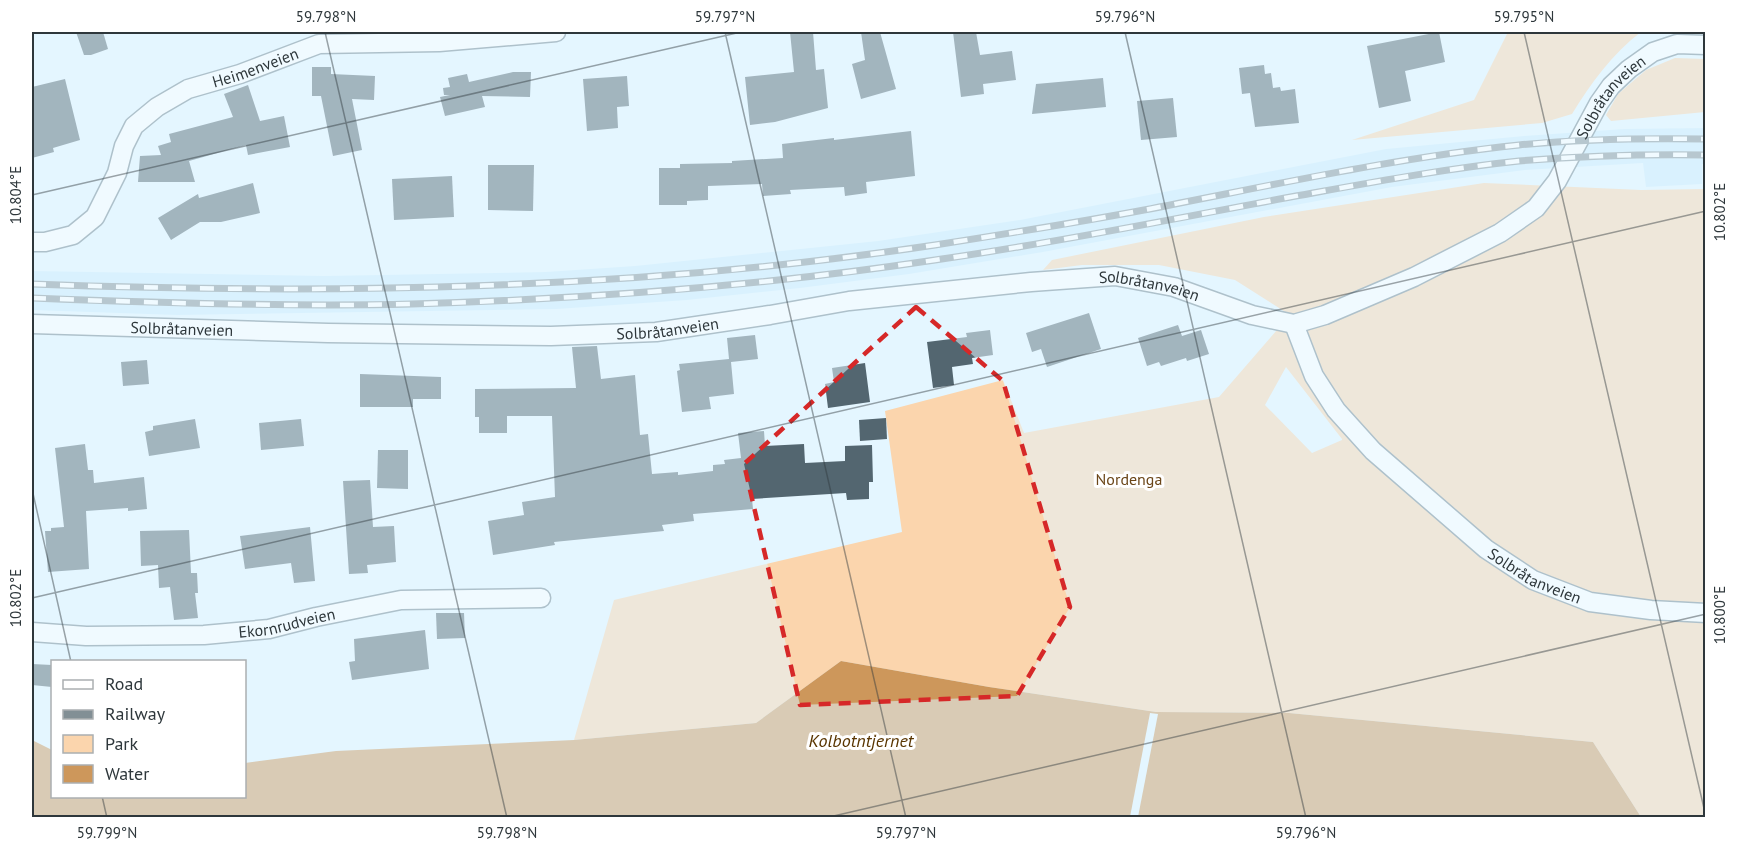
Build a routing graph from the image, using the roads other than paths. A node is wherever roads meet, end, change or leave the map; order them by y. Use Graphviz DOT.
graph roads {
  1 [pos="556,32"];
  2 [pos="1706,45"];
  3 [pos="32,243"];
  4 [pos="32,324"];
  5 [pos="1294,324"];
  6 [pos="541,598"];
  7 [pos="1706,614"];
  8 [pos="32,632"];
  1 -- 3 [label="street, Heimenveien"];
  2 -- 5 [label="street, Solbråtanveien"];
  4 -- 5 [label="street, Solbråtanveien"];
  5 -- 7 [label="street, Solbråtanveien"];
  6 -- 8 [label="street, Ekornrudveien"];
}
